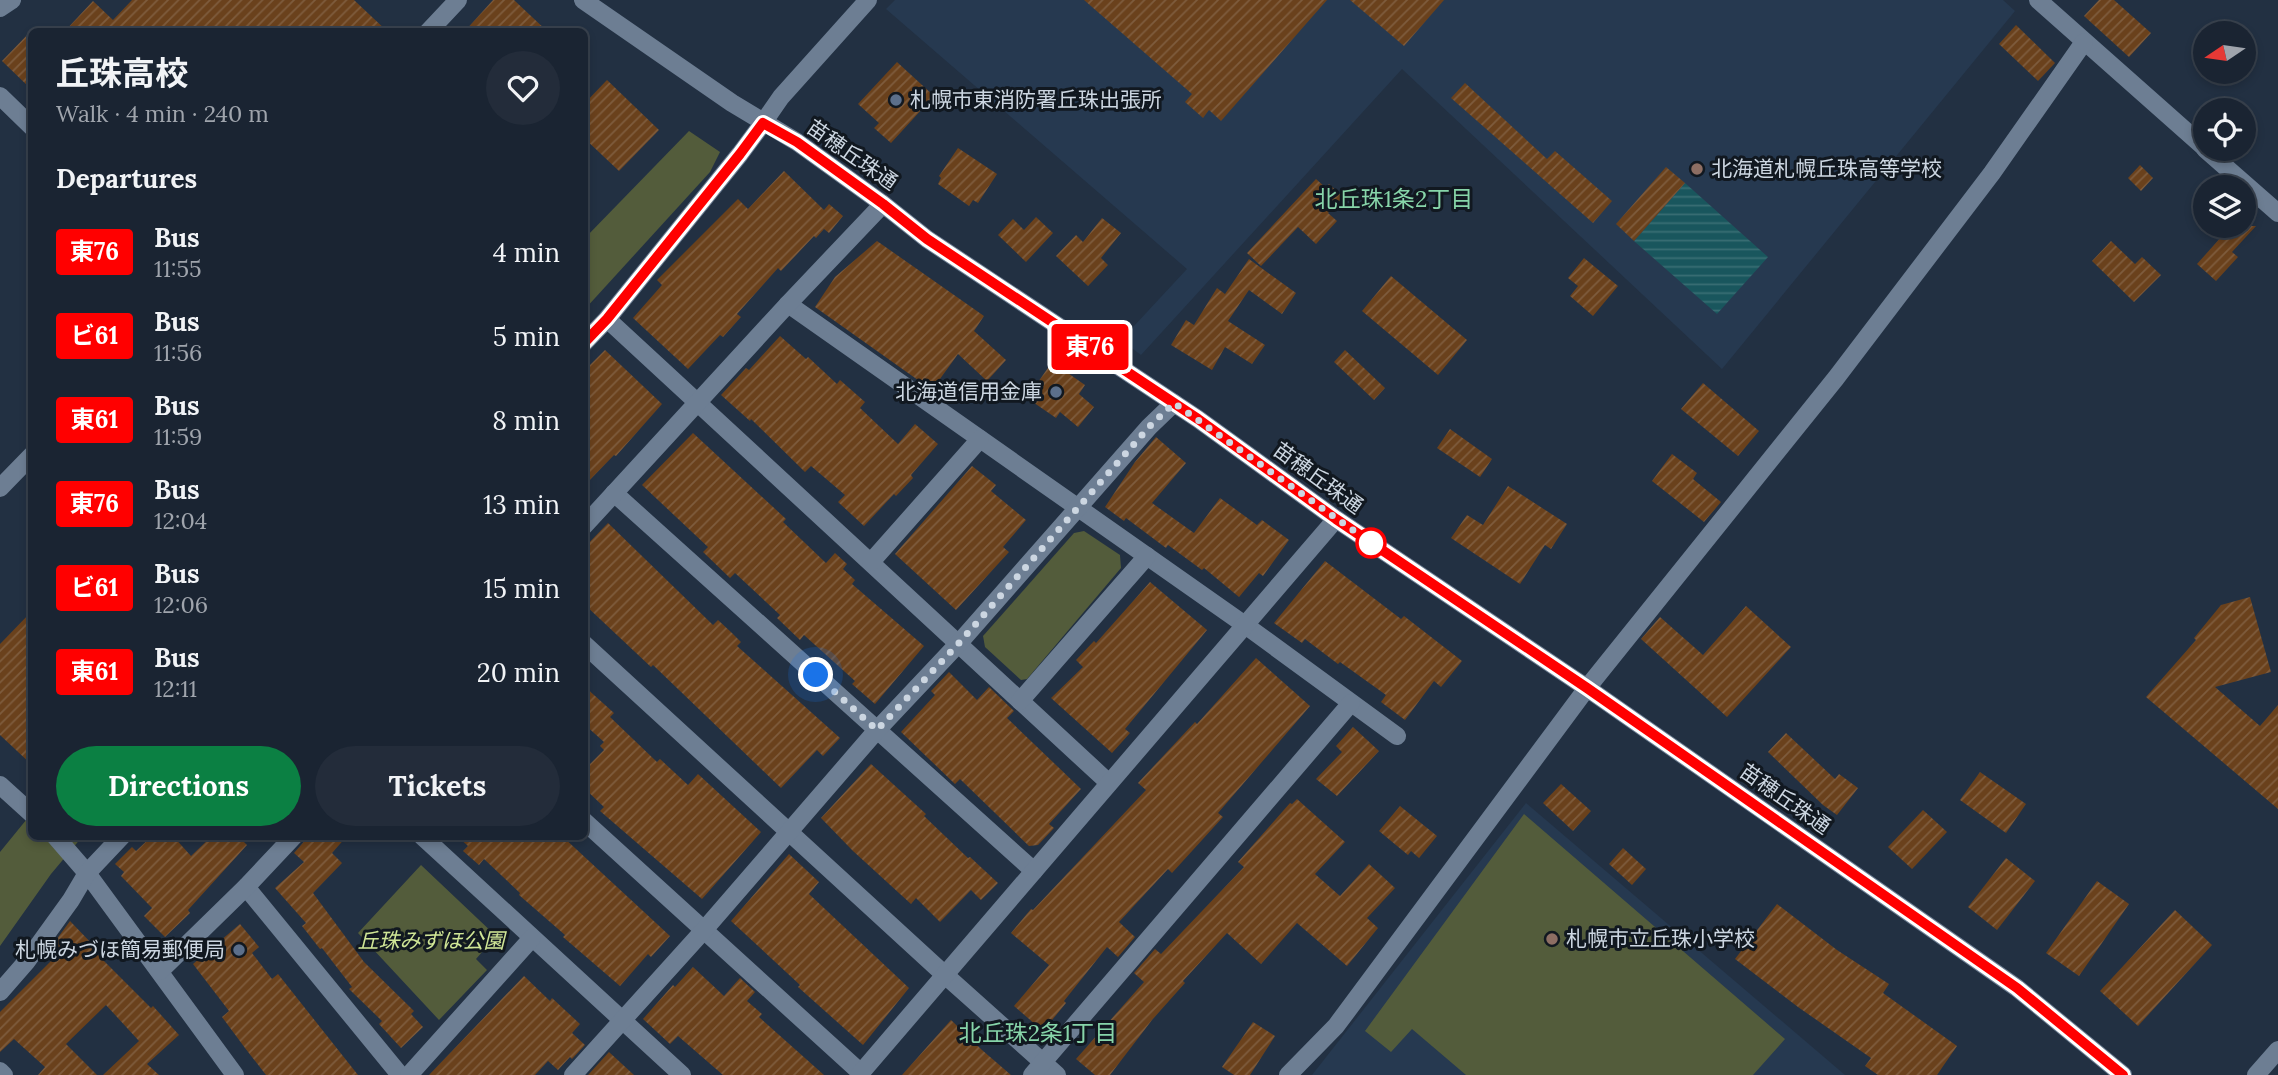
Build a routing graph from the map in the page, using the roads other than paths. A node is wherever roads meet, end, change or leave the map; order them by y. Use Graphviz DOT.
graph roads {
  1 [pos="12,0"];
  2 [pos="457,0"];
  3 [pos="583,0"];
  4 [pos="868,0"];
  5 [pos="2038,0"];
  6 [pos="0,8"];
  7 [pos="432,28"];
  8 [pos="2084,42"];
  9 [pos="0,96"];
  10 [pos="28,123"];
  11 [pos="763,123"];
  12 [pos="2193,138"];
  13 [pos="2219,161"];
  14 [pos="883,204"];
  15 [pos="2278,213"];
  16 [pos="788,304"];
  17 [pos="607,319"];
  18 [pos="588,339"];
  19 [pos="698,402"];
  20 [pos="1174,403"];
  21 [pos="980,439"];
  22 [pos="28,459"];
  23 [pos="0,488"];
  24 [pos="614,493"];
  25 [pos="1078,508"];
  26 [pos="1336,519"];
  27 [pos="588,522"];
  28 [pos="1147,556"];
  29 [pos="871,562"];
  30 [pos="1245,625"];
  31 [pos="959,643"];
  32 [pos="588,648"];
  33 [pos="1587,688"];
  34 [pos="1020,701"];
  35 [pos="1351,703"];
  36 [pos="877,730"];
  37 [pos="1397,736"];
  38 [pos="1109,783"];
  39 [pos="0,785"];
  40 [pos="28,810"];
  41 [pos="588,825"];
  42 [pos="789,832"];
  43 [pos="58,840"];
  44 [pos="118,840"];
  45 [pos="290,840"];
  46 [pos="426,840"];
  47 [pos="1034,871"];
  48 [pos="87,873"];
  49 [pos="246,887"];
  50 [pos="704,930"];
  51 [pos="532,938"];
  52 [pos="160,971"];
  53 [pos="945,975"];
  54 [pos="0,992"];
  55 [pos="622,1021"];
  56 [pos="2278,1050"];
  57 [pos="1038,1069"];
  58 [pos="0,1071"];
  59 [pos="860,1074"];
  60 [pos="4,1075"];
  61 [pos="235,1075"];
  62 [pos="400,1075"];
  63 [pos="410,1075"];
  64 [pos="573,1075"];
  65 [pos="681,1075"];
  66 [pos="1057,1075"];
  67 [pos="1289,1075"];
  68 [pos="2123,1075"];
  69 [pos="2256,1075"];
  1 -- 6 [label="street"];
  2 -- 7 [label="street"];
  3 -- 11 [label="street, 苗穂丘珠通"];
  4 -- 11 [label="street"];
  5 -- 8 [label="street"];
  8 -- 12 [label="street"];
  8 -- 33 [label="street"];
  9 -- 10 [label="street"];
  11 -- 14 [label="street, 苗穂丘珠通"];
  11 -- 17 [label="street"];
  13 -- 15 [label="street"];
  14 -- 16 [label="street"];
  14 -- 20 [label="street, 苗穂丘珠通"];
  16 -- 19 [label="street"];
  16 -- 21 [label="street"];
  17 -- 18 [label="street"];
  17 -- 19 [label="street"];
  19 -- 24 [label="street"];
  19 -- 29 [label="street"];
  20 -- 25 [label="street"];
  20 -- 26 [label="street, 苗穂丘珠通"];
  21 -- 25 [label="street"];
  21 -- 29 [label="street"];
  22 -- 23 [label="street"];
  24 -- 27 [label="street"];
  24 -- 36 [label="street"];
  25 -- 28 [label="street"];
  25 -- 31 [label="street"];
  26 -- 30 [label="street"];
  26 -- 33 [label="street, 苗穂丘珠通"];
  28 -- 30 [label="street"];
  28 -- 34 [label="street"];
  29 -- 31 [label="street"];
  30 -- 35 [label="street"];
  30 -- 38 [label="street"];
  31 -- 34 [label="street"];
  31 -- 36 [label="street"];
  32 -- 42 [label="street"];
  33 -- 67 [label="street"];
  33 -- 68 [label="street, 苗穂丘珠通"];
  34 -- 38 [label="street"];
  35 -- 37 [label="street"];
  35 -- 57 [label="street"];
  36 -- 42 [label="street"];
  36 -- 47 [label="street"];
  38 -- 47 [label="street"];
  39 -- 40 [label="street"];
  41 -- 50 [label="street"];
  42 -- 50 [label="street"];
  42 -- 53 [label="street"];
  43 -- 48 [label="street"];
  44 -- 48 [label="street"];
  45 -- 49 [label="street"];
  46 -- 51 [label="street"];
  47 -- 53 [label="street"];
  48 -- 52 [label="street"];
  48 -- 54 [label="street"];
  49 -- 52 [label="street"];
  49 -- 62 [label="street"];
  50 -- 55 [label="street"];
  50 -- 59 [label="street"];
  51 -- 55 [label="street"];
  51 -- 63 [label="street"];
  52 -- 61 [label="street"];
  53 -- 57 [label="street"];
  53 -- 59 [label="street"];
  55 -- 64 [label="street"];
  55 -- 65 [label="street"];
  56 -- 69 [label="street"];
  57 -- 66 [label="street"];
  58 -- 60 [label="street"];
}
